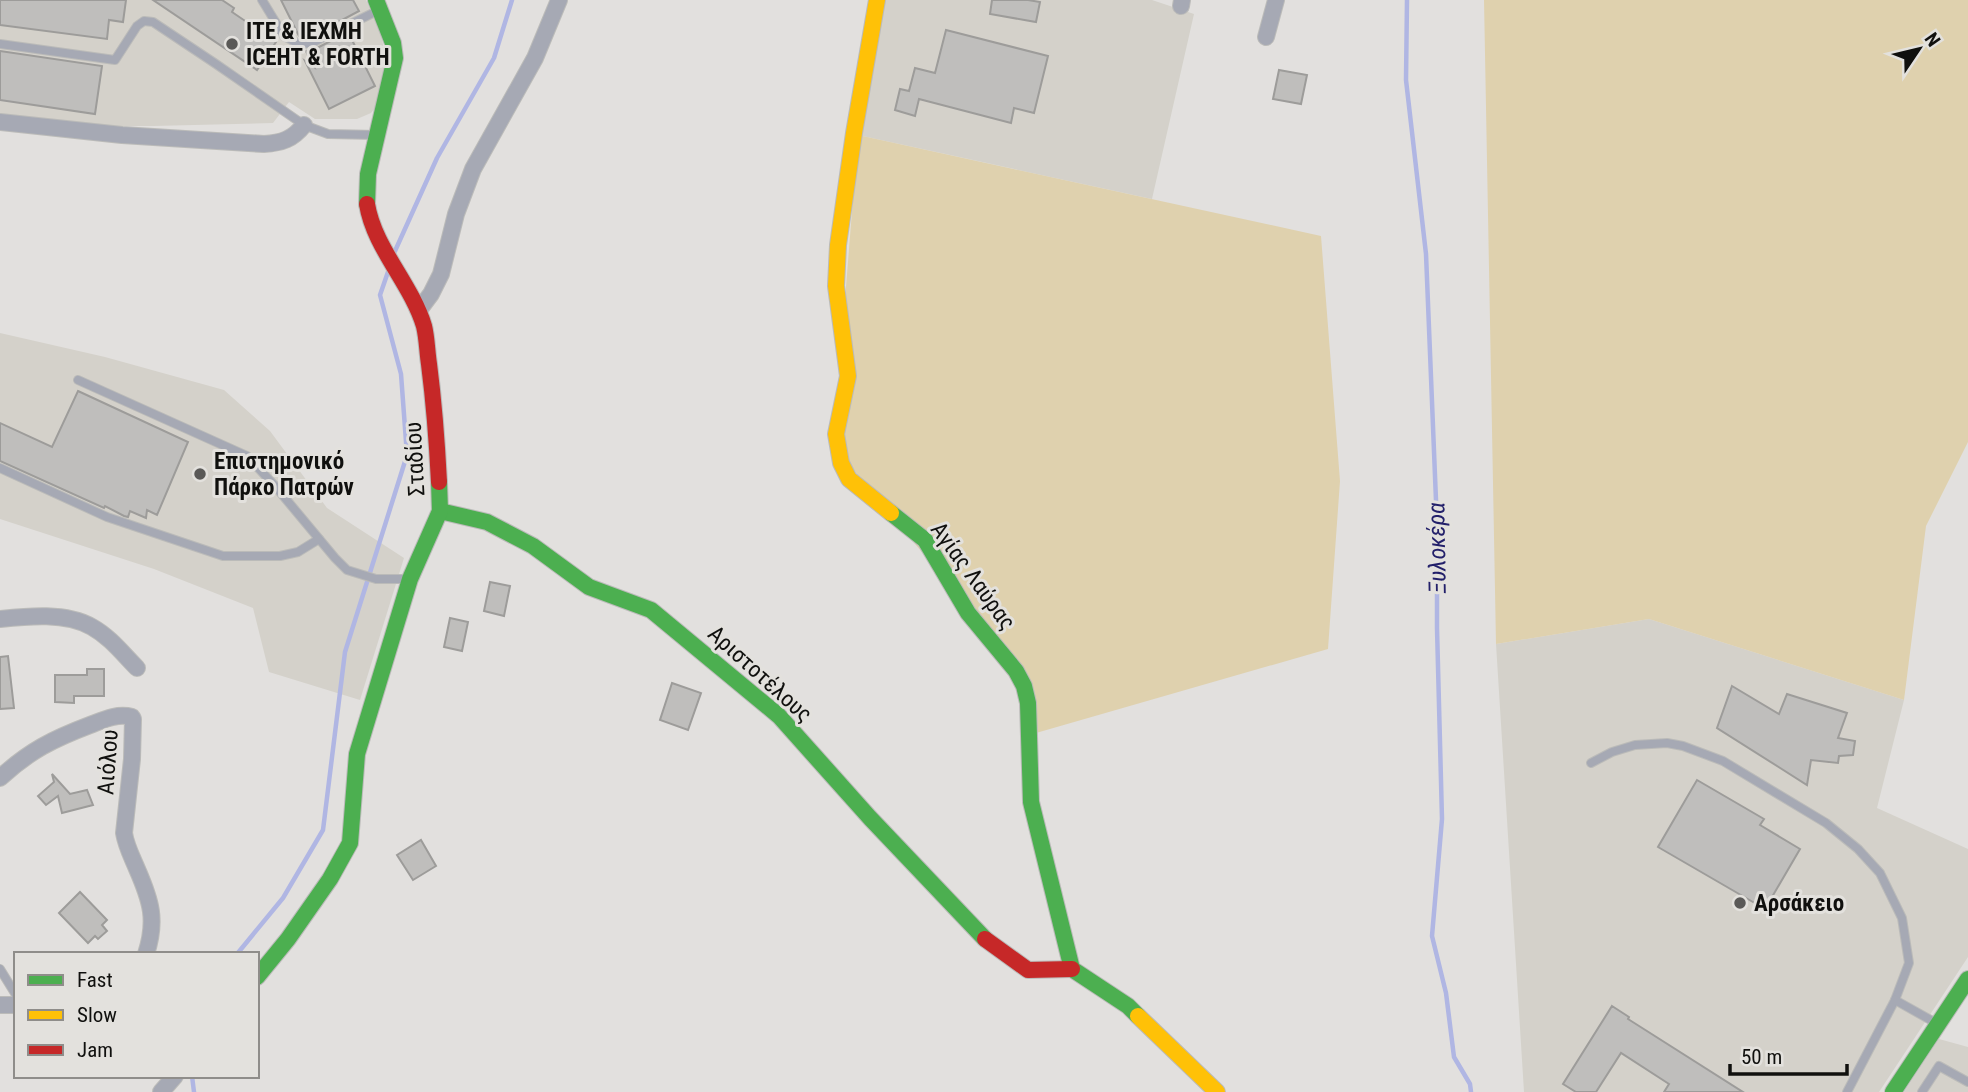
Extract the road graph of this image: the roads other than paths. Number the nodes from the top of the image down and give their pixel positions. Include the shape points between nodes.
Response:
1 (262, 0) edge
2 (559, 0) edge
3 (877, 0) edge
4 (1276, 0) edge
5 (378, 5) edge
6 (1266, 37) dead end
7 (0, 44) edge
8 (0, 122) edge
9 (304, 125) junction
10 (377, 135) junction
11 (419, 310) junction
12 (78, 380) dead end
13 (0, 468) edge
14 (440, 511) junction
15 (319, 539) junction
16 (410, 579) junction
17 (0, 619) edge
18 (137, 668) dead end
19 (1591, 763) dead end
20 (0, 778) edge
21 (146, 952) edge
22 (0, 969) edge
23 (1072, 969) junction
24 (259, 974) edge
25 (1968, 979) edge
26 (14, 992) edge
27 (1895, 1000) junction
28 (1937, 1024) junction
29 (173, 1078) edge
30 (1968, 1082) edge
31 (162, 1092) edge
32 (1217, 1092) edge
33 (1847, 1092) edge
34 (1893, 1092) edge
35 (1922, 1092) edge

1 - 5 lane via 284,36 301,45
2 - 11 street via 535,58 473,169 441,274
3 - 23 street, Αγίας Λαύρας via 838,244 836,286 848,376 836,434 841,463 849,479 925,540 968,613 1024,686 1031,802
4 - 6 street
5 - 10 street, Σταδίου via 395,58
7 - 9 lane via 115,60 136,26 153,22
8 - 9 street via 264,144 289,139
9 - 10 lane via 328,134
10 - 11 street, Σταδίου via 368,174 369,218
11 - 14 street, Σταδίου via 435,407
12 - 15 lane via 247,456
13 - 15 lane via 107,517 223,556 280,556 298,552
14 - 16 street, Σταδίου
14 - 23 street, Αριστοτέλους via 487,522 533,546 589,587 651,610 779,716 981,936 1028,970
15 - 16 lane via 347,570 376,579
16 - 24 street, Σταδίου via 357,754 350,843 330,879
17 - 18 street via 55,617 81,622 102,634
19 - 27 lane via 1634,745 1684,746 1723,761 1826,823 1880,873 1902,918 1909,962
20 - 21 street, Αιόλου via 55,738 120,715 134,719 124,833 152,913
22 - 26 lane
23 - 32 street via 1128,1006
25 - 28 street
27 - 28 lane
27 - 33 lane
28 - 34 street
29 - 31 street
30 - 35 lane via 1939,1066

